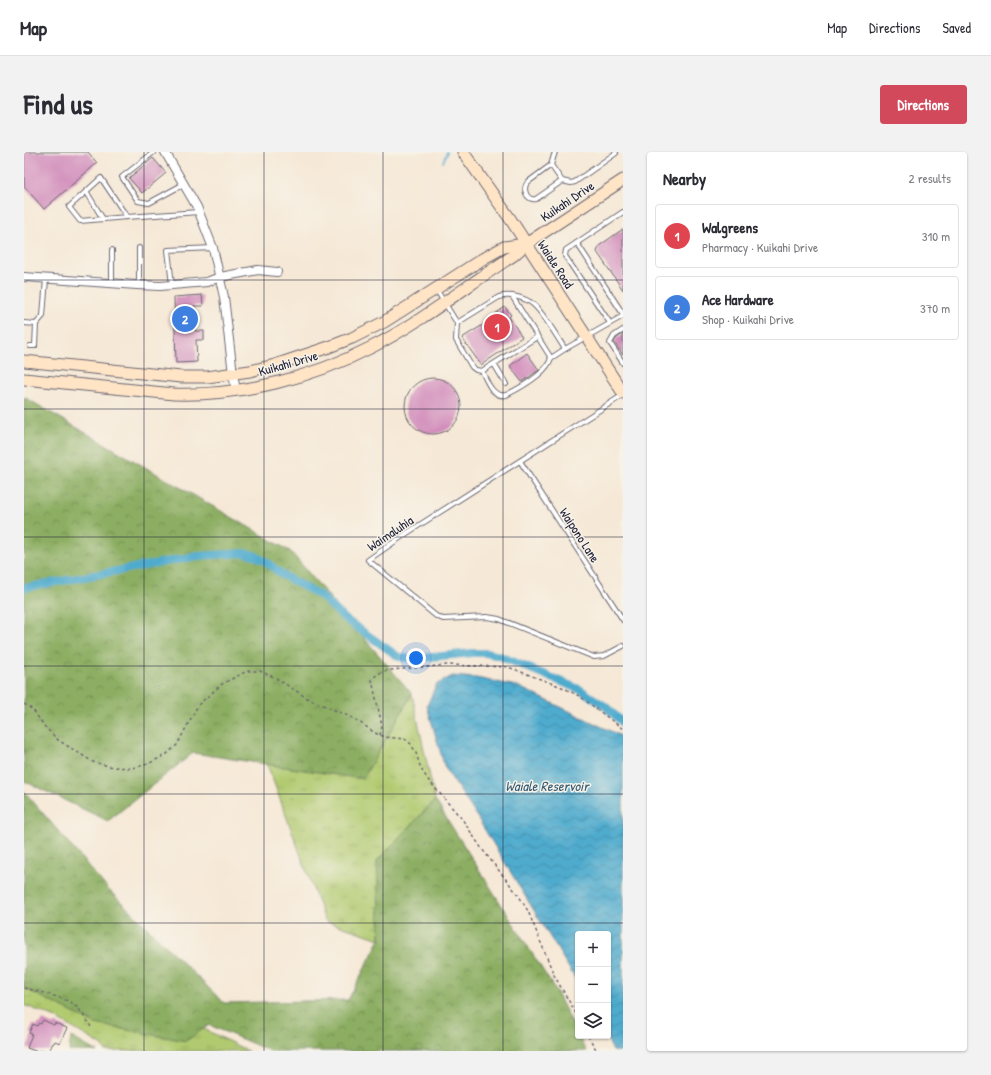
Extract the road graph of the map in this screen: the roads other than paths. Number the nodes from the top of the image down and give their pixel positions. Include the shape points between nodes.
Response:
1 (154, 152) edge
2 (164, 152) edge
3 (463, 152) edge
4 (555, 152) edge
5 (616, 153) dead end
6 (552, 166) junction
7 (623, 180) edge
8 (562, 181) junction
9 (184, 184) junction
10 (86, 191) junction
11 (199, 212) junction
12 (623, 212) edge
13 (126, 217) junction
14 (103, 219) junction
15 (577, 243) junction
16 (526, 244) junction
17 (139, 248) dead end
18 (213, 248) junction
19 (112, 250) dead end
20 (277, 272) dead end
21 (24, 277) edge
22 (220, 277) junction
23 (46, 278) junction
24 (112, 283) junction
25 (139, 285) junction
26 (172, 285) junction
27 (436, 289) junction
28 (512, 296) junction
29 (444, 302) junction
30 (623, 315) edge
31 (24, 323) edge
32 (457, 323) junction
33 (610, 323) junction
34 (36, 324) junction
35 (623, 330) edge
36 (537, 337) junction
37 (587, 337) junction
38 (30, 346) dead end
39 (565, 349) junction
40 (551, 358) junction
41 (24, 361) edge
42 (623, 363) edge
43 (494, 364) junction
44 (482, 371) junction
45 (233, 374) junction
46 (24, 379) edge
47 (506, 384) dead end
48 (236, 391) junction
49 (623, 394) edge
50 (520, 461) junction
51 (623, 620) edge
52 (623, 646) edge

1 - 9 lane via 122,177 138,201 150,203
2 - 9 street
3 - 16 main road, Waiale Road
4 - 6 lane
5 - 8 lane via 575,182
6 - 8 lane
6 - 8 lane via 525,185 524,189 529,199 536,200
7 - 16 main road, Kuikahi Drive
9 - 11 street
10 - 13 lane via 101,178
10 - 14 lane
10 - 14 lane via 69,207 80,221
11 - 13 lane
11 - 18 street
12 - 15 lane
13 - 14 lane
15 - 30 lane
15 - 33 lane via 566,250 565,256
16 - 27 main road, Kuikahi Drive via 504,247
16 - 29 main road, Kuikahi Drive via 514,255
16 - 37 main road, Waiale Road
17 - 25 lane
18 - 22 street
18 - 26 lane via 168,250
19 - 24 lane
20 - 22 street via 258,270
21 - 23 street
22 - 26 street via 207,282
22 - 45 street
23 - 24 street
23 - 34 lane via 43,316
24 - 25 street
25 - 26 street
27 - 29 lane
27 - 45 main road, Kuikahi Drive via 384,322 352,338 275,365
28 - 32 lane via 499,297
28 - 36 lane
28 - 39 lane via 534,306
29 - 32 lane
29 - 48 main road, Kuikahi Drive via 410,325 348,359 283,381
30 - 33 lane
31 - 34 lane
32 - 44 lane via 455,336 458,345 472,367
33 - 37 lane
34 - 38 lane via 33,337 35,346
35 - 42 lane via 614,336 610,344
36 - 40 lane
36 - 43 lane
37 - 39 lane
37 - 49 main road, Waiale Road
39 - 40 lane
40 - 44 lane via 542,372 501,396 496,394
41 - 45 main road, Kuikahi Drive via 181,377
43 - 44 lane
43 - 47 lane
45 - 48 street
46 - 48 main road, Kuikahi Drive via 174,394 198,395
49 - 50 lane, Waimaluhia
50 - 51 lane, Waipono Lane
50 - 52 lane, Waimaluhia via 368,560 443,619 499,619 594,657 604,656

